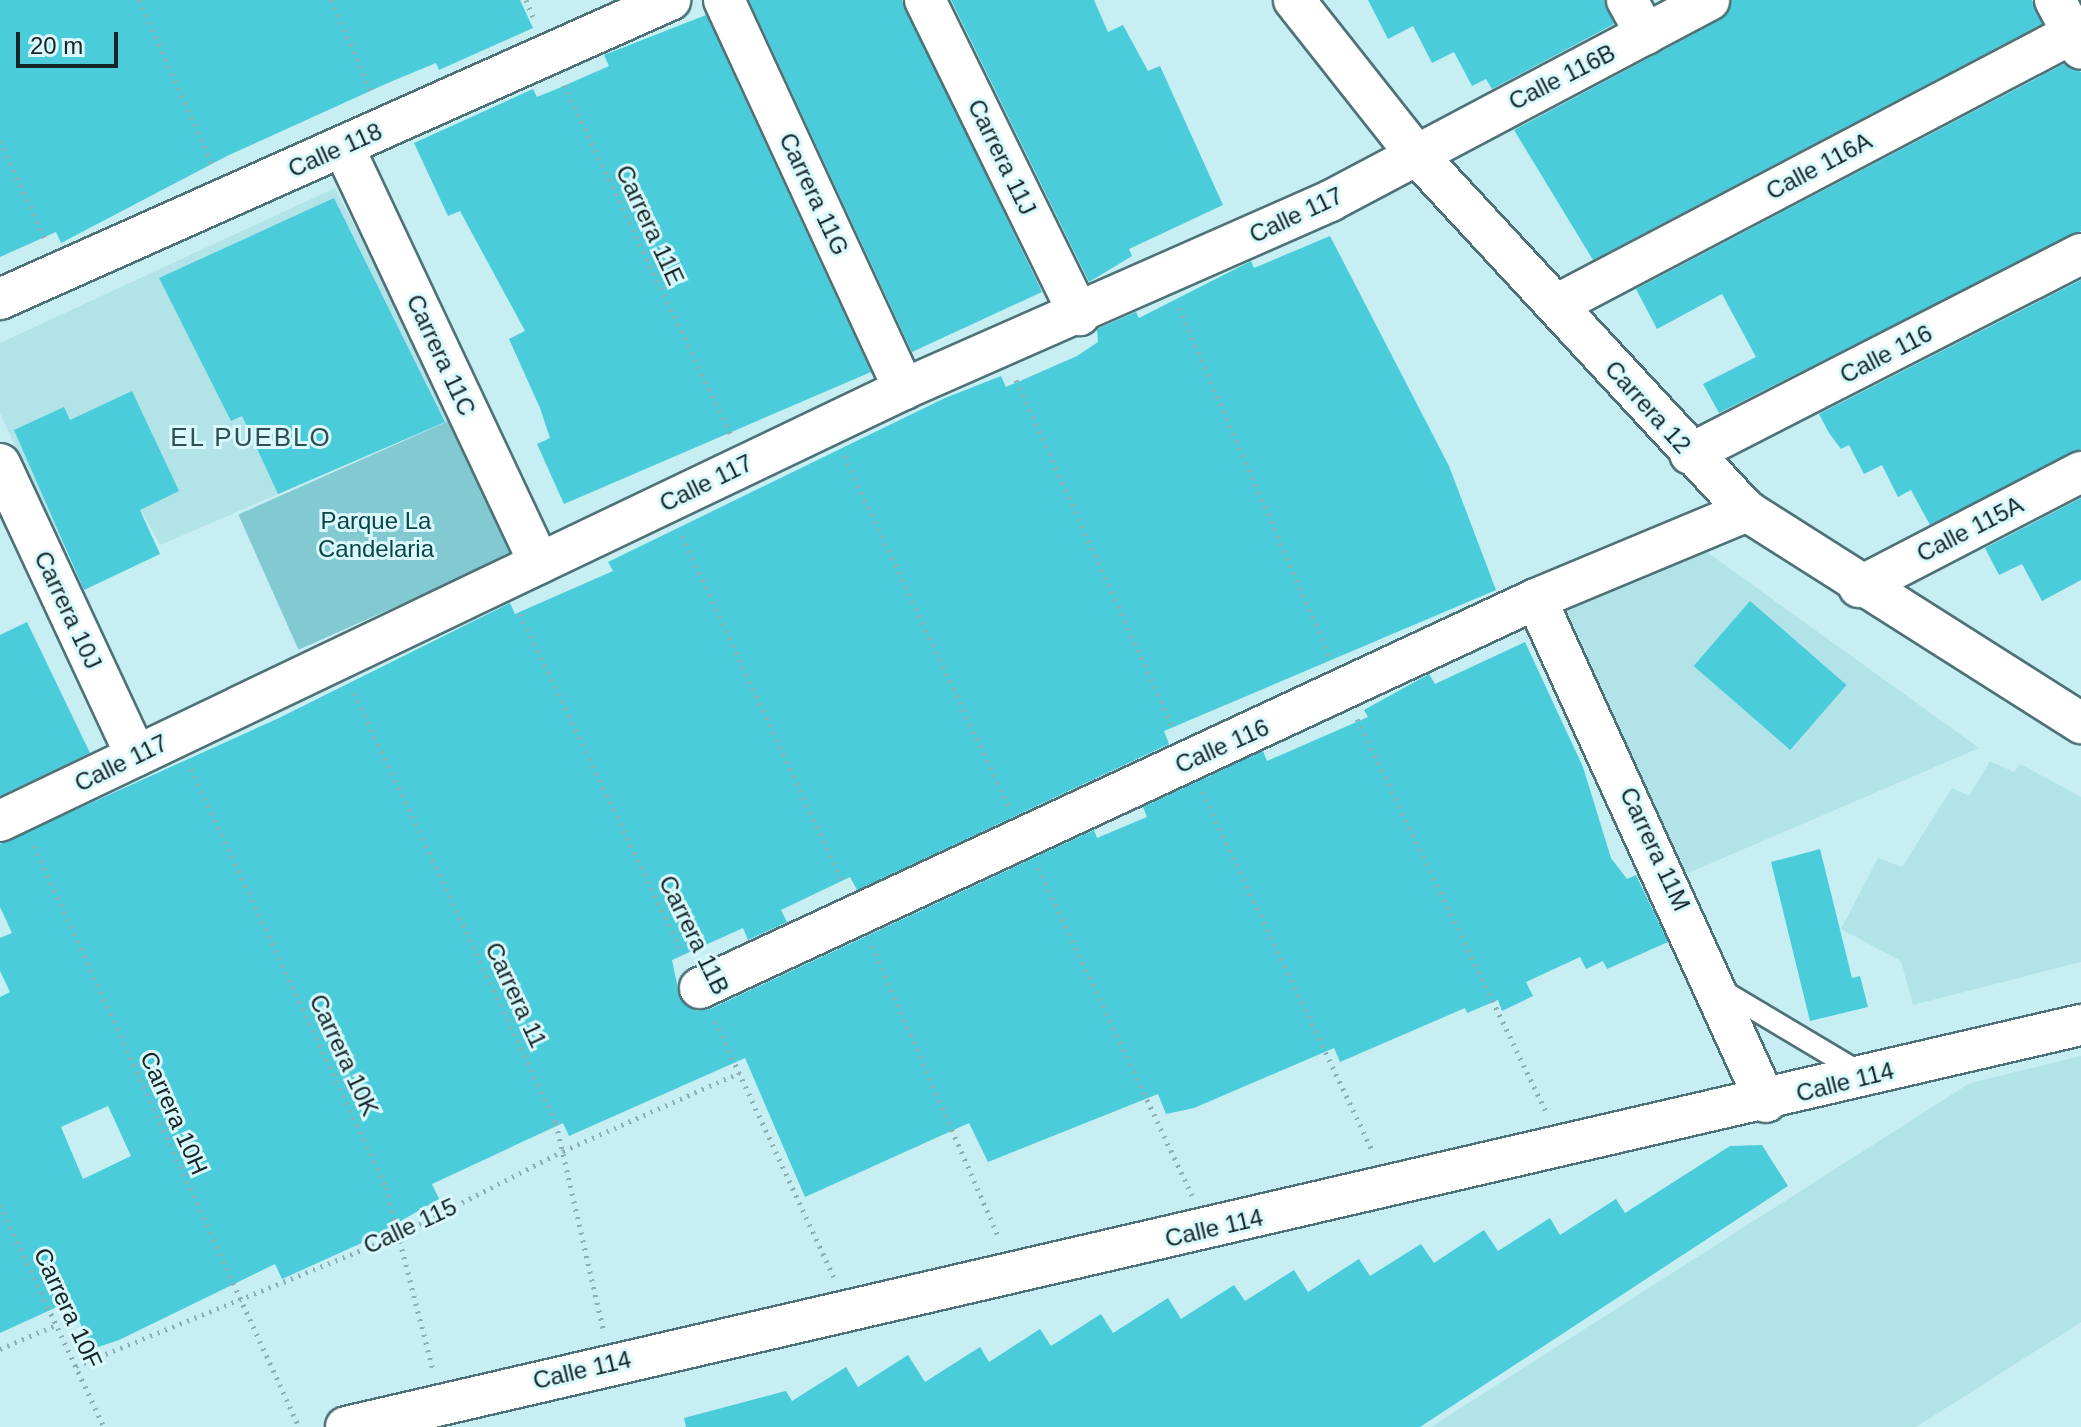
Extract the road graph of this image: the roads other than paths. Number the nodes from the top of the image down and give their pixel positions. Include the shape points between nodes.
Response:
1 (670, 0) edge
2 (724, 0) edge
3 (925, 0) edge
4 (1294, 0) edge
5 (1627, 0) edge
6 (1709, 0) edge
7 (2072, 28) edge
8 (1646, 34) junction
9 (343, 146) junction
10 (1415, 153) junction
11 (2081, 254) edge
12 (0, 299) edge
13 (1558, 304) junction
14 (1079, 315) junction
15 (904, 389) junction
16 (1690, 454) junction
17 (0, 464) edge
18 (2081, 472) edge
19 (1747, 511) junction
20 (521, 572) junction
21 (1859, 587) junction
22 (1536, 599) junction
23 (2072, 709) edge
24 (136, 756) junction
25 (10, 816) edge
26 (700, 988) road end
27 (1718, 988) junction
28 (2081, 1025) edge
29 (1868, 1077) junction
30 (1766, 1102) junction
31 (346, 1427) edge

1 - 9 street, Calle 118
2 - 15 street, Carrera 11G
3 - 14 street, Carrera 11J
4 - 10 street, Carrera 12
5 - 8 street
6 - 8 street, Calle 116B
7 - 13 street, Calle 116A
8 - 10 street, Calle 116B
9 - 12 street, Calle 118
9 - 20 street, Carrera 11C
10 - 13 street, Carrera 12
10 - 14 street, Calle 117 via 1330,201
11 - 16 street, Calle 116
13 - 16 street, Carrera 12
14 - 15 street, Calle 117
15 - 20 street, Calle 117
16 - 19 street, Carrera 12
17 - 24 street, Carrera 10J
18 - 21 street, Calle 115A
19 - 21 street, Carrera 12
19 - 22 street, Calle 116
20 - 24 street, Calle 117
21 - 23 street, Carrera 12
22 - 26 street, Calle 116
22 - 27 street, Carrera 11M
24 - 25 street, Calle 117
27 - 29 lane
27 - 30 street, Carrera 11M
28 - 29 street, Calle 114
29 - 30 street, Calle 114
30 - 31 street, Calle 114 via 848,1308

